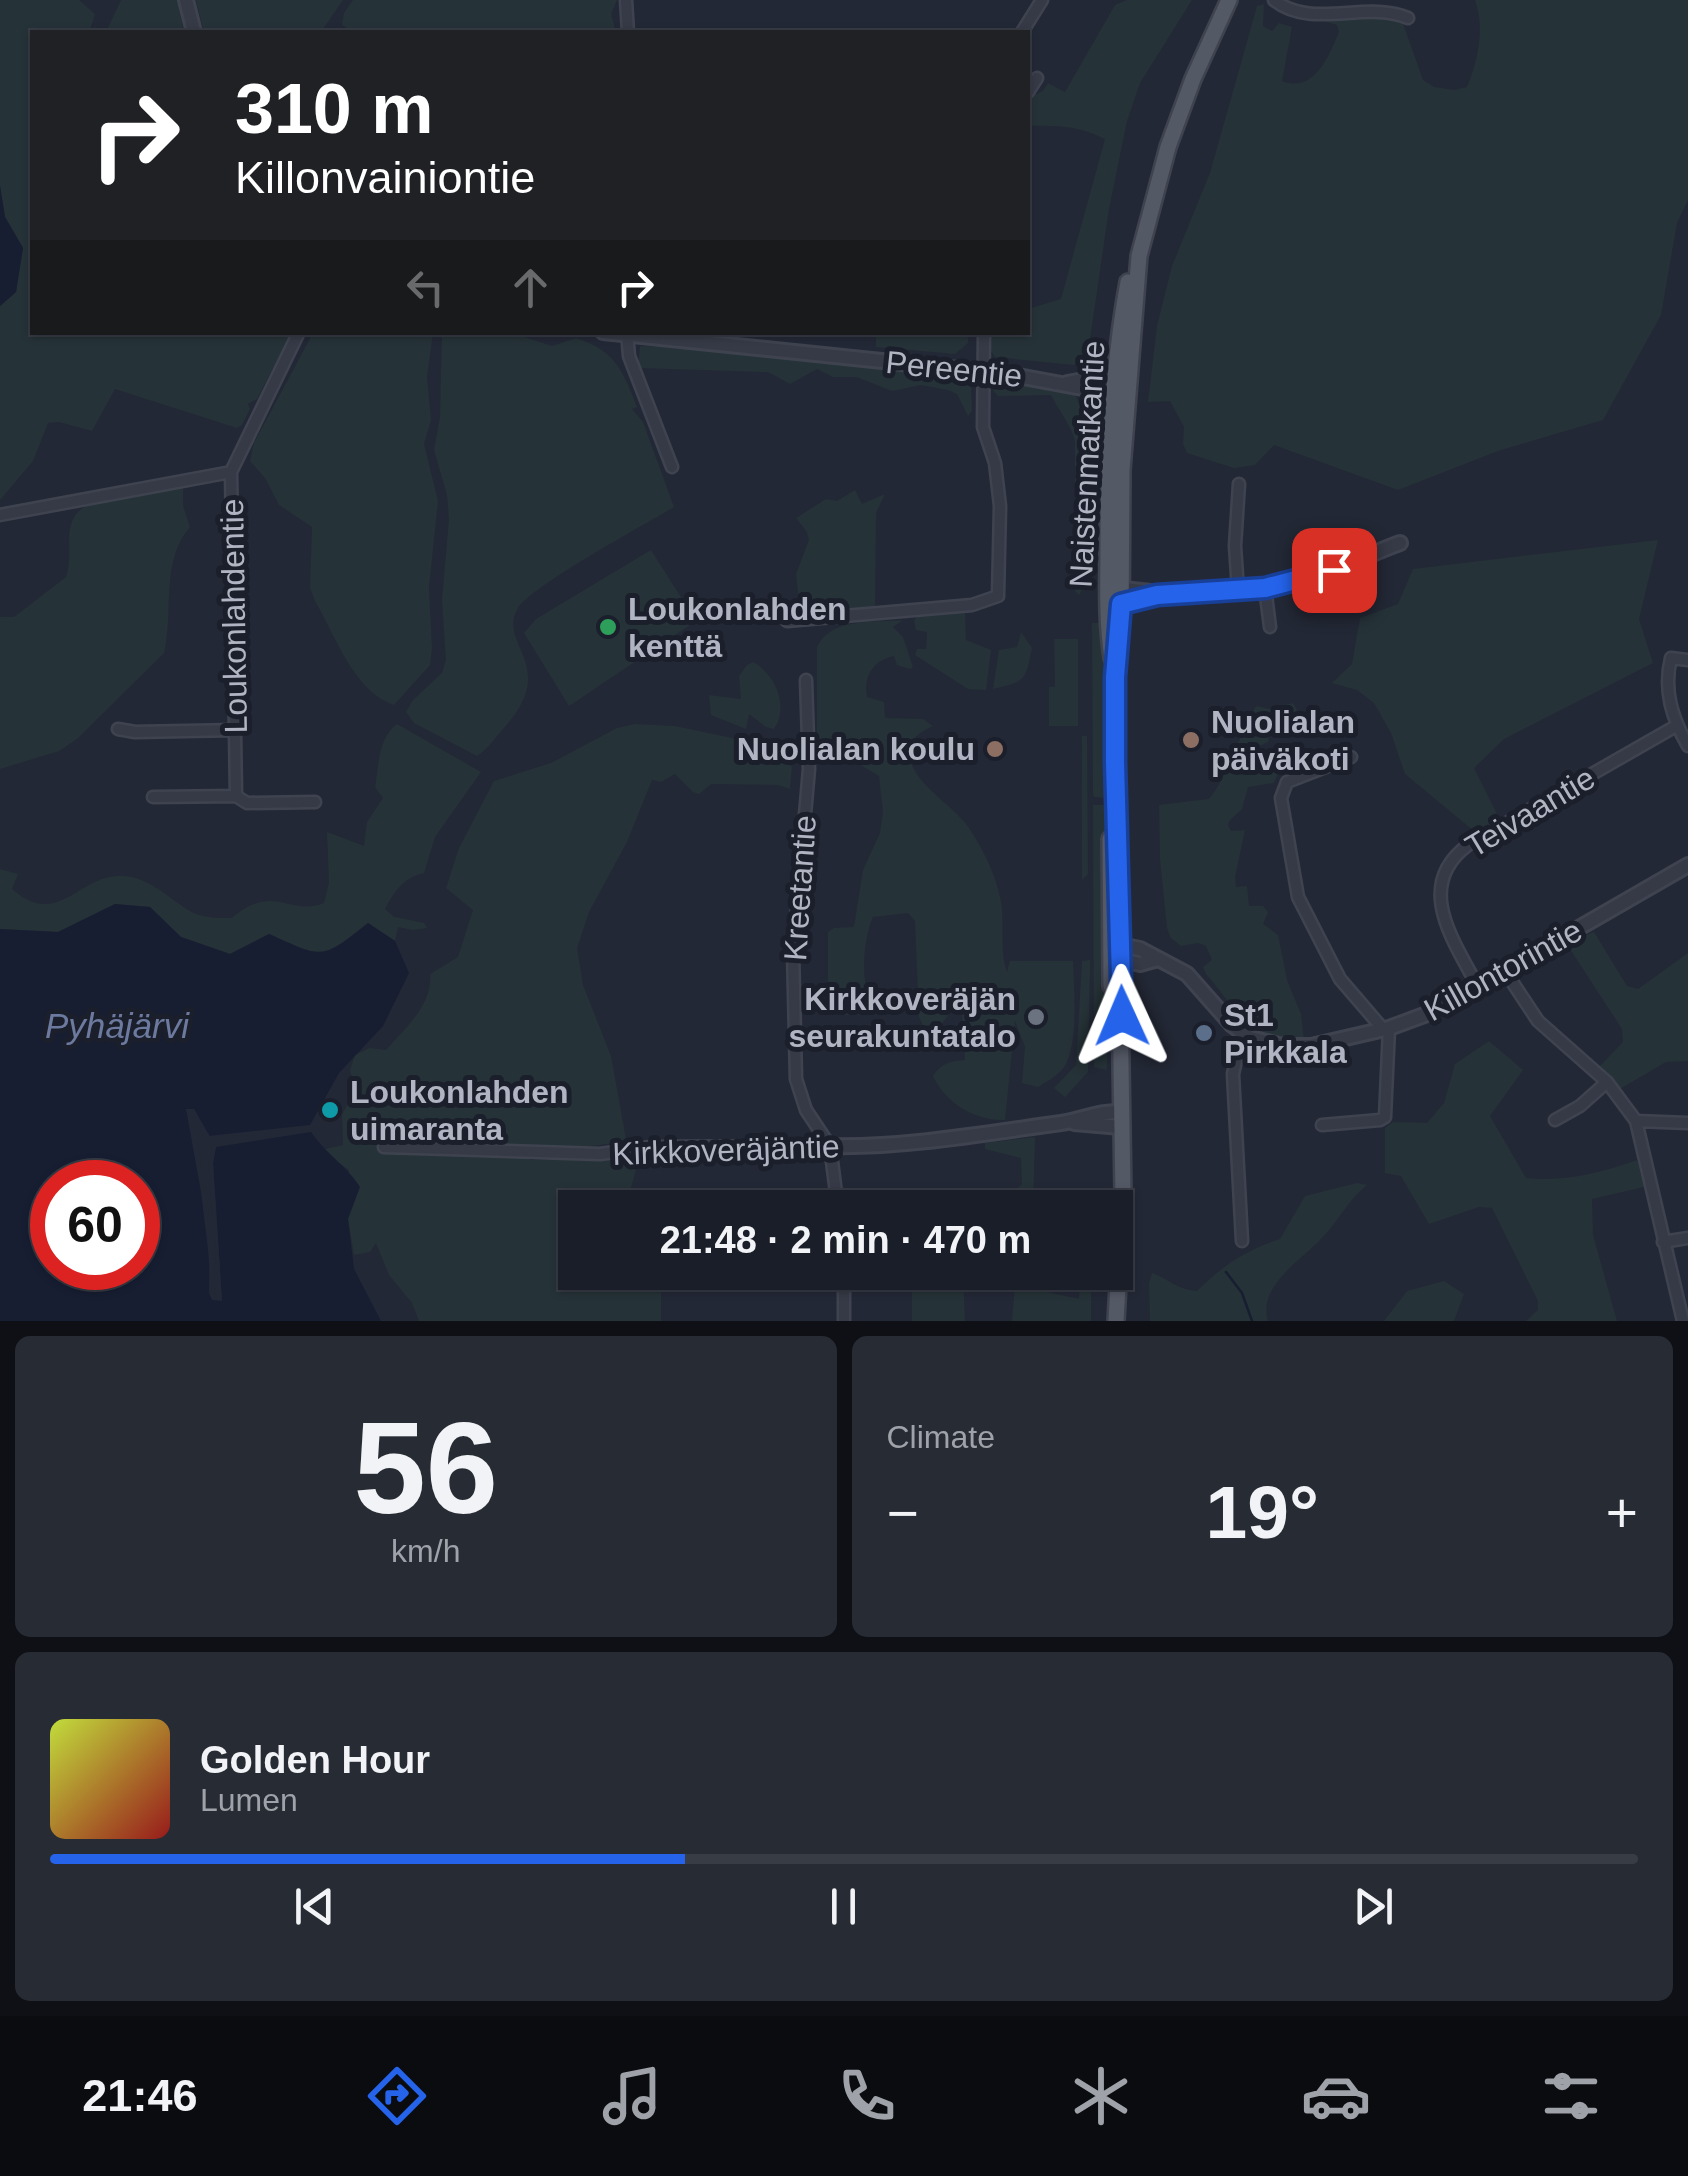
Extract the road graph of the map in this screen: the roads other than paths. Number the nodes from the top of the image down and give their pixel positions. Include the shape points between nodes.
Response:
1 (186, 0) edge
2 (626, 0) edge
3 (1042, 0) edge
4 (1229, 0) edge
5 (1274, 0) edge
6 (1408, 18) dead end
7 (194, 30) edge
8 (628, 30) edge
9 (1023, 30) edge
10 (1037, 78) dead end
11 (1030, 89) edge
12 (299, 335) edge
13 (627, 335) edge
14 (636, 335) edge
15 (984, 335) edge
16 (984, 372) junction
17 (1121, 387) junction
18 (672, 467) dead end
19 (231, 472) junction
20 (1239, 484) dead end
21 (0, 515) edge
22 (1400, 543) dead end
23 (1265, 588) junction
24 (1238, 590) junction
25 (1114, 596) junction
26 (787, 621) dead end
27 (1270, 627) dead end
28 (1688, 660) edge
29 (806, 680) dead end
30 (1676, 726) junction
31 (118, 729) dead end
32 (236, 730) junction
33 (1688, 746) edge
34 (1352, 757) dead end
35 (153, 796) dead end
36 (236, 796) junction
37 (316, 802) dead end
38 (1688, 865) edge
39 (1115, 954) junction
40 (1505, 971) junction
41 (1478, 987) junction
42 (1386, 1028) junction
43 (1242, 1034) junction
44 (1607, 1082) junction
45 (1117, 1119) junction
46 (1555, 1120) dead end
47 (1636, 1121) junction
48 (1688, 1122) edge
49 (1322, 1124) dead end
50 (830, 1146) junction
51 (384, 1148) dead end
52 (836, 1190) edge
53 (1114, 1190) edge
54 (1122, 1190) edge
55 (1688, 1238) edge
56 (1242, 1242) dead end
57 (1663, 1242) junction
58 (844, 1290) edge
59 (1118, 1290) edge
60 (1117, 1317) edge
61 (844, 1321) edge
62 (1682, 1321) edge

1 - 7 street
2 - 8 street
3 - 9 street
4 - 17 main road, Naistenmatkantie via 1168,146 1130,277
5 - 6 street via 1296,10 1382,6
10 - 11 street
12 - 19 street, Loukonlahdentie
13 - 18 street
14 - 16 street, Pereentie
15 - 16 street
16 - 17 street, Pereentie via 1066,383 1101,377
16 - 26 street via 983,427 1000,506 996,600
17 - 25 main road, Naistenmatkantie
19 - 21 street
19 - 32 street, Loukonlahdentie
20 - 24 street
22 - 23 street
23 - 24 street
23 - 27 street
24 - 25 street
25 - 39 main road, Naistenmatkantie
28 - 30 street via 1670,658 1665,680
29 - 50 street, Kreetantie via 809,769 794,938 796,1080
30 - 33 street
30 - 41 street, Teivaantie via 1468,845 1451,862 1440,884 1441,908
31 - 32 street
32 - 36 street, Loukonlahdentie
34 - 42 street via 1287,782 1281,798 1298,897 1340,978
35 - 36 street
36 - 37 street via 247,803
38 - 40 street, Killontorintie
39 - 43 street via 1140,964 1158,959 1193,980
39 - 45 main road, Naistenmatkantie
40 - 41 street, Killontorintie
40 - 44 street via 1544,1027
41 - 42 street, Killontorintie
42 - 43 street, Killontorintie via 1299,1048
42 - 49 street via 1385,1117
43 - 56 street via 1233,1074
44 - 46 street
44 - 47 street
45 - 50 street, Kirkkoveräjäntie
45 - 53 main road, Naistenmatkantie
45 - 54 main road, Naistenmatkantie
47 - 48 street
47 - 57 street
50 - 51 street, Kirkkoveräjäntie via 651,1147 600,1154
50 - 52 street
55 - 57 street
57 - 62 street
58 - 61 street
59 - 60 main road, Naistenmatkantie

